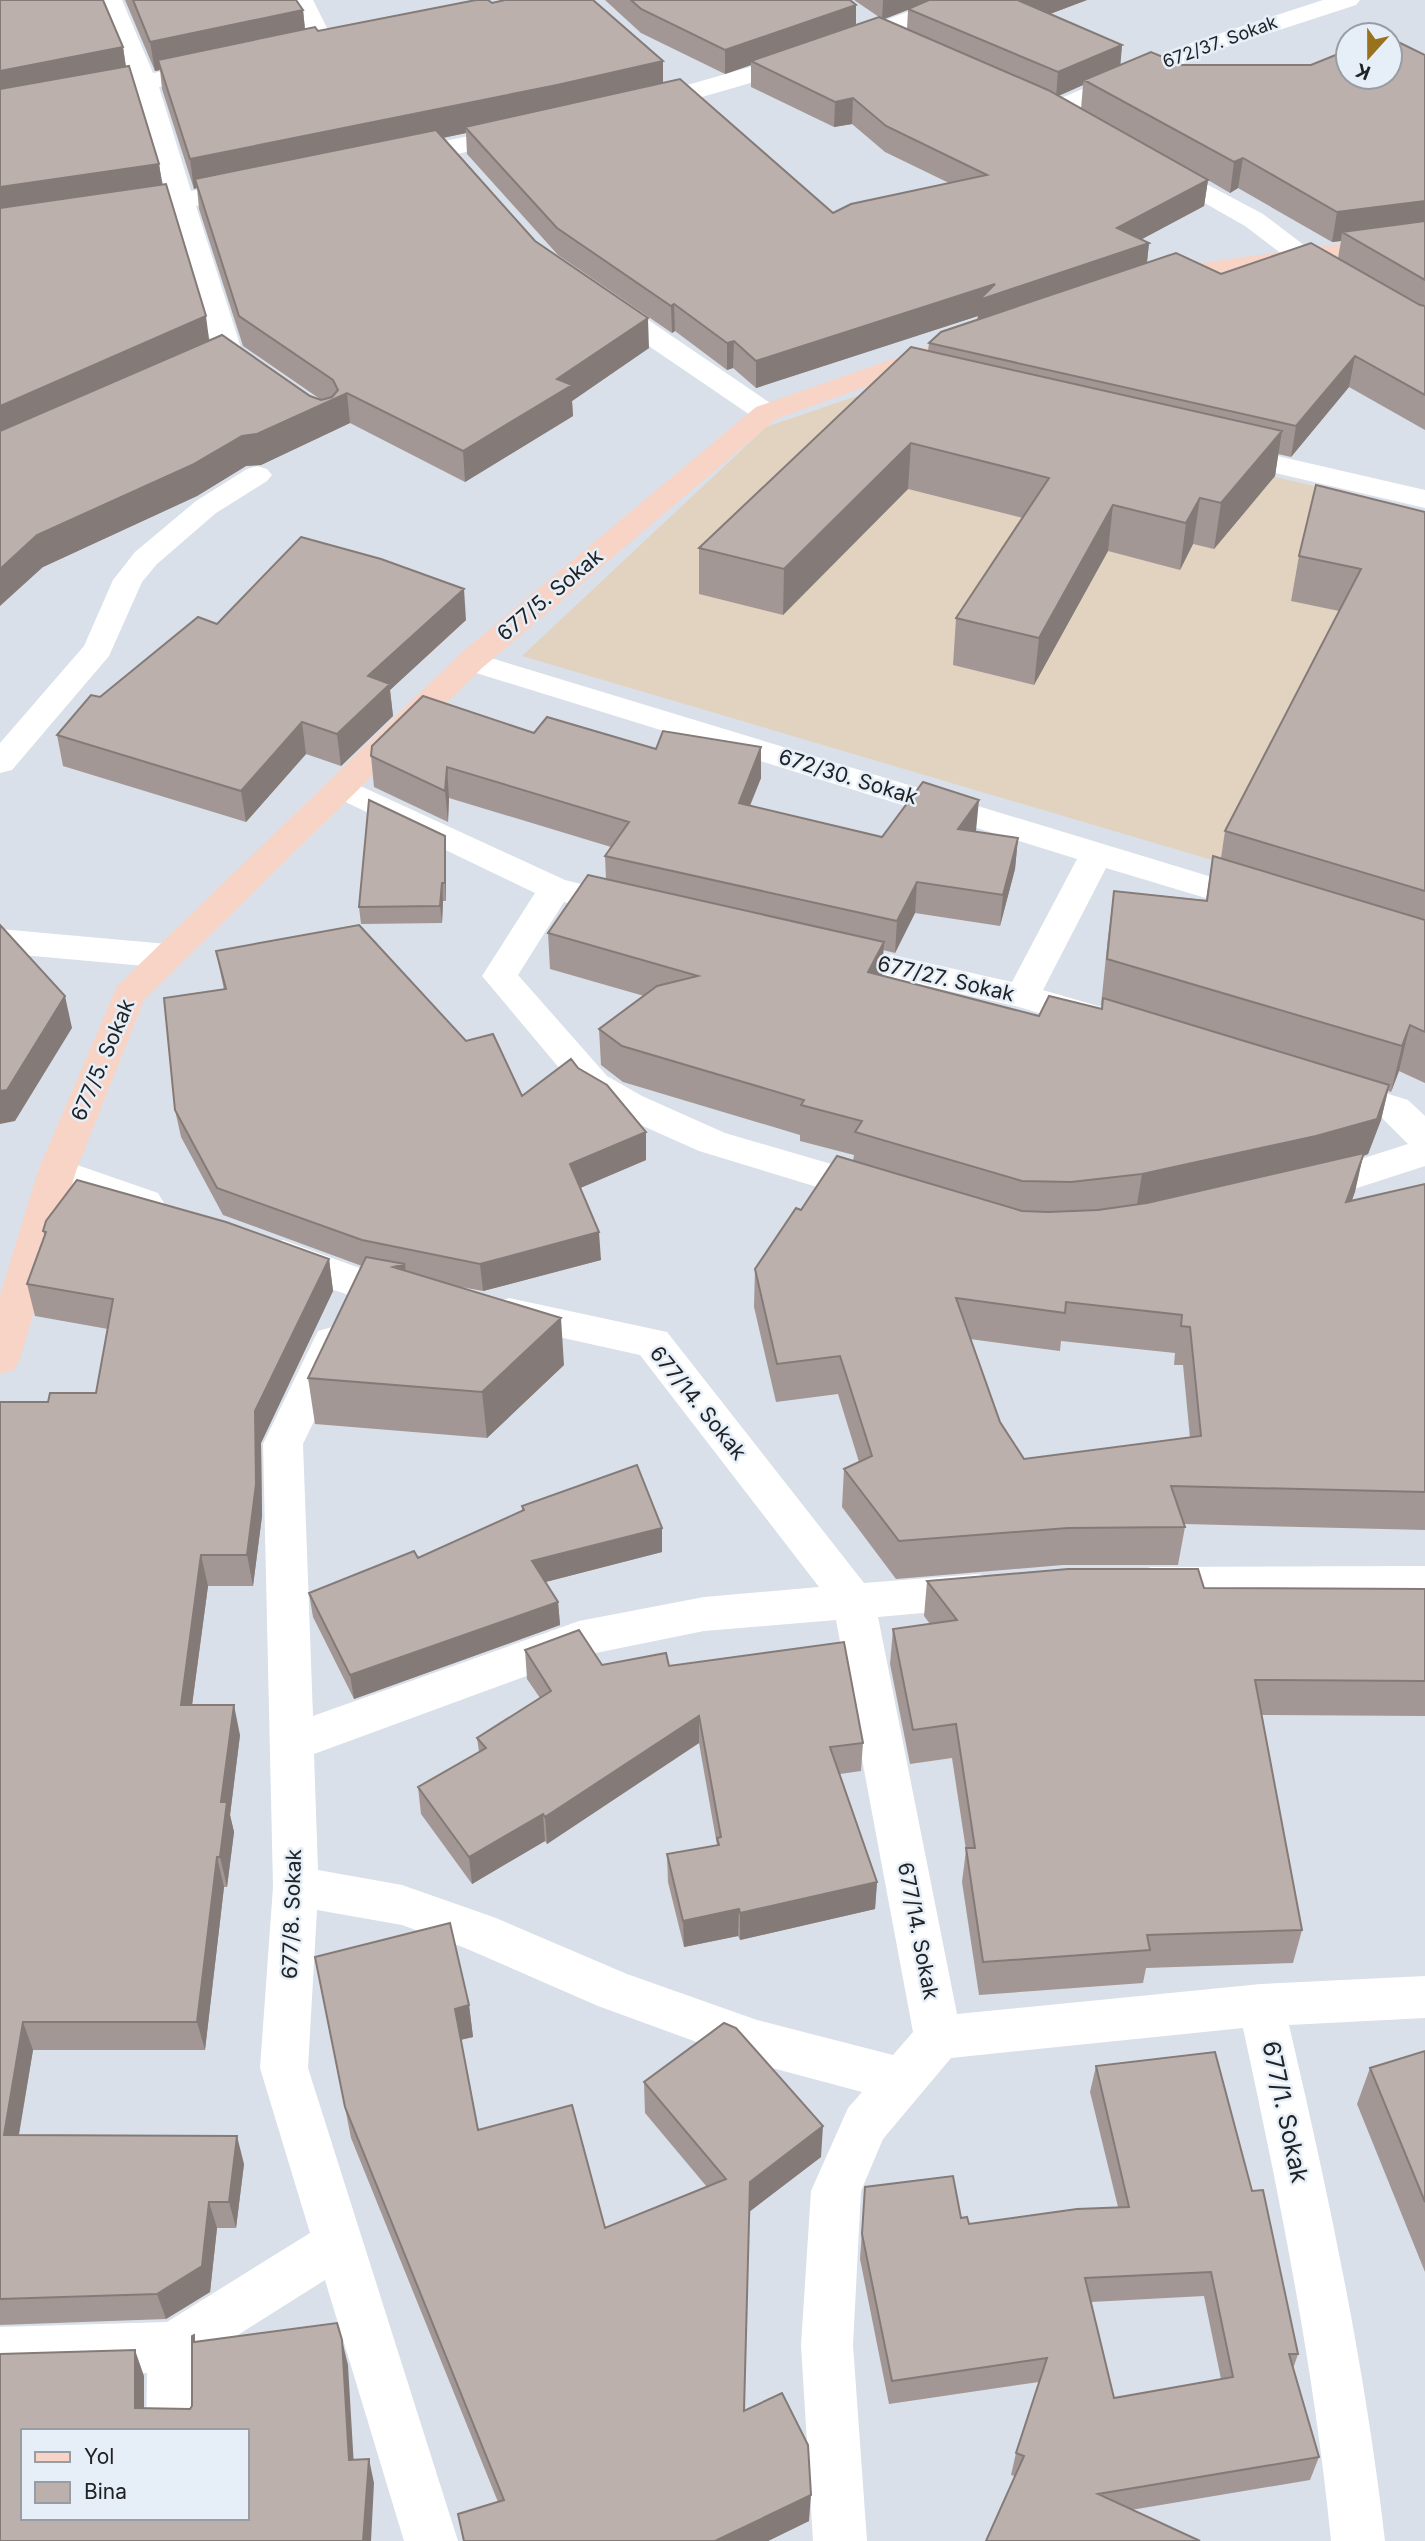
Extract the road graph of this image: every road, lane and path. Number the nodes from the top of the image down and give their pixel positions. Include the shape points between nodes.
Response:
1 (110, 0) edge
2 (301, 0) edge
3 (960, 0) edge
4 (1348, 0) edge
5 (856, 17) edge
6 (879, 32) junction
7 (350, 40) edge
8 (324, 46) junction
9 (917, 49) edge
10 (298, 51) edge
11 (234, 64) edge
12 (145, 83) junction
13 (1030, 98) edge
14 (1056, 109) junction
15 (0, 110) edge
16 (624, 110) edge
17 (1079, 122) edge
18 (546, 128) edge
19 (445, 149) junction
20 (1137, 154) edge
21 (379, 162) edge
22 (463, 169) edge
23 (274, 184) edge
24 (182, 202) junction
25 (91, 215) edge
26 (1425, 240) edge
27 (1304, 258) junction
28 (582, 287) edge
29 (1129, 287) edge
30 (1425, 328) edge
31 (964, 343) edge
32 (874, 373) junction
33 (928, 385) edge
34 (282, 389) edge
35 (766, 413) junction
36 (1197, 446) edge
37 (257, 475) dead end
38 (1425, 499) edge
39 (471, 661) junction
40 (0, 763) edge
41 (343, 788) junction
42 (1097, 853) junction
43 (555, 889) junction
44 (661, 914) edge
45 (1294, 914) edge
46 (0, 941) edge
47 (795, 944) edge
48 (167, 956) junction
49 (1022, 996) junction
50 (1129, 1028) edge
51 (1302, 1081) edge
52 (1425, 1138) edge
53 (1425, 1152) edge
54 (57, 1171) junction
55 (1272, 1198) edge
56 (911, 1202) edge
57 (184, 1217) edge
58 (247, 1241) edge
59 (360, 1283) junction
60 (0, 1359) edge
61 (1425, 1583) edge
62 (1118, 1585) edge
63 (1021, 1588) edge
64 (853, 1600) junction
65 (294, 1742) junction
66 (296, 1887) junction
67 (1425, 1997) edge
68 (1261, 2005) junction
69 (938, 2038) junction
70 (902, 2080) junction
71 (338, 2244) junction
72 (173, 2347) junction
73 (0, 2351) edge
74 (172, 2429) edge
75 (431, 2541) edge
76 (840, 2541) edge
77 (1358, 2541) edge

1 - 12 street
2 - 8 street
3 - 6 street
4 - 14 street, 672/37. Sokak via 1235,33
5 - 6 street
6 - 9 street
6 - 16 street via 728,85
7 - 8 street
8 - 10 street
11 - 12 street
12 - 15 street
12 - 24 street
13 - 14 street
14 - 17 street
18 - 19 street
19 - 21 street
19 - 22 street
20 - 27 street via 1254,220
23 - 24 street
24 - 25 street
24 - 34 street via 216,357
26 - 27 street
27 - 29 street via 1168,274
27 - 30 street
28 - 35 street
31 - 32 street, 677/5. Sokak
32 - 33 street
32 - 35 street, 677/5. Sokak
35 - 39 street, 677/5. Sokak
36 - 38 street
37 - 40 street via 206,507 146,558 128,580 98,649
39 - 41 street, 677/5. Sokak
39 - 42 street, 672/30. Sokak
41 - 43 street
41 - 48 street, 677/5. Sokak
42 - 45 street, 672/30. Sokak
42 - 49 street
43 - 44 street
43 - 56 street via 500,976 594,1085 712,1142
46 - 48 street
47 - 49 street, 677/27. Sokak
48 - 54 street, 677/5. Sokak via 129,994
49 - 50 street, 677/27. Sokak
51 - 52 street via 1395,1109
53 - 55 street
54 - 57 street
54 - 60 street, 677/5. Sokak
58 - 59 street, 677/14. Sokak
59 - 64 street, 677/14. Sokak via 653,1343
59 - 65 street, 677/8. Sokak via 283,1444
61 - 62 street
63 - 64 street
64 - 65 street via 704,1614 579,1639
64 - 69 street, 677/14. Sokak
65 - 66 street, 677/8. Sokak
66 - 70 street via 402,1905 615,1991 757,2042
66 - 71 street, 677/8. Sokak via 284,2068
67 - 68 street
68 - 69 street
68 - 77 street, 677/1. Sokak via 1298,2167 1345,2420
69 - 70 street
70 - 76 street via 865,2124 836,2192 827,2345
71 - 72 street
71 - 75 street, 677/8. Sokak
72 - 73 street
72 - 74 street

